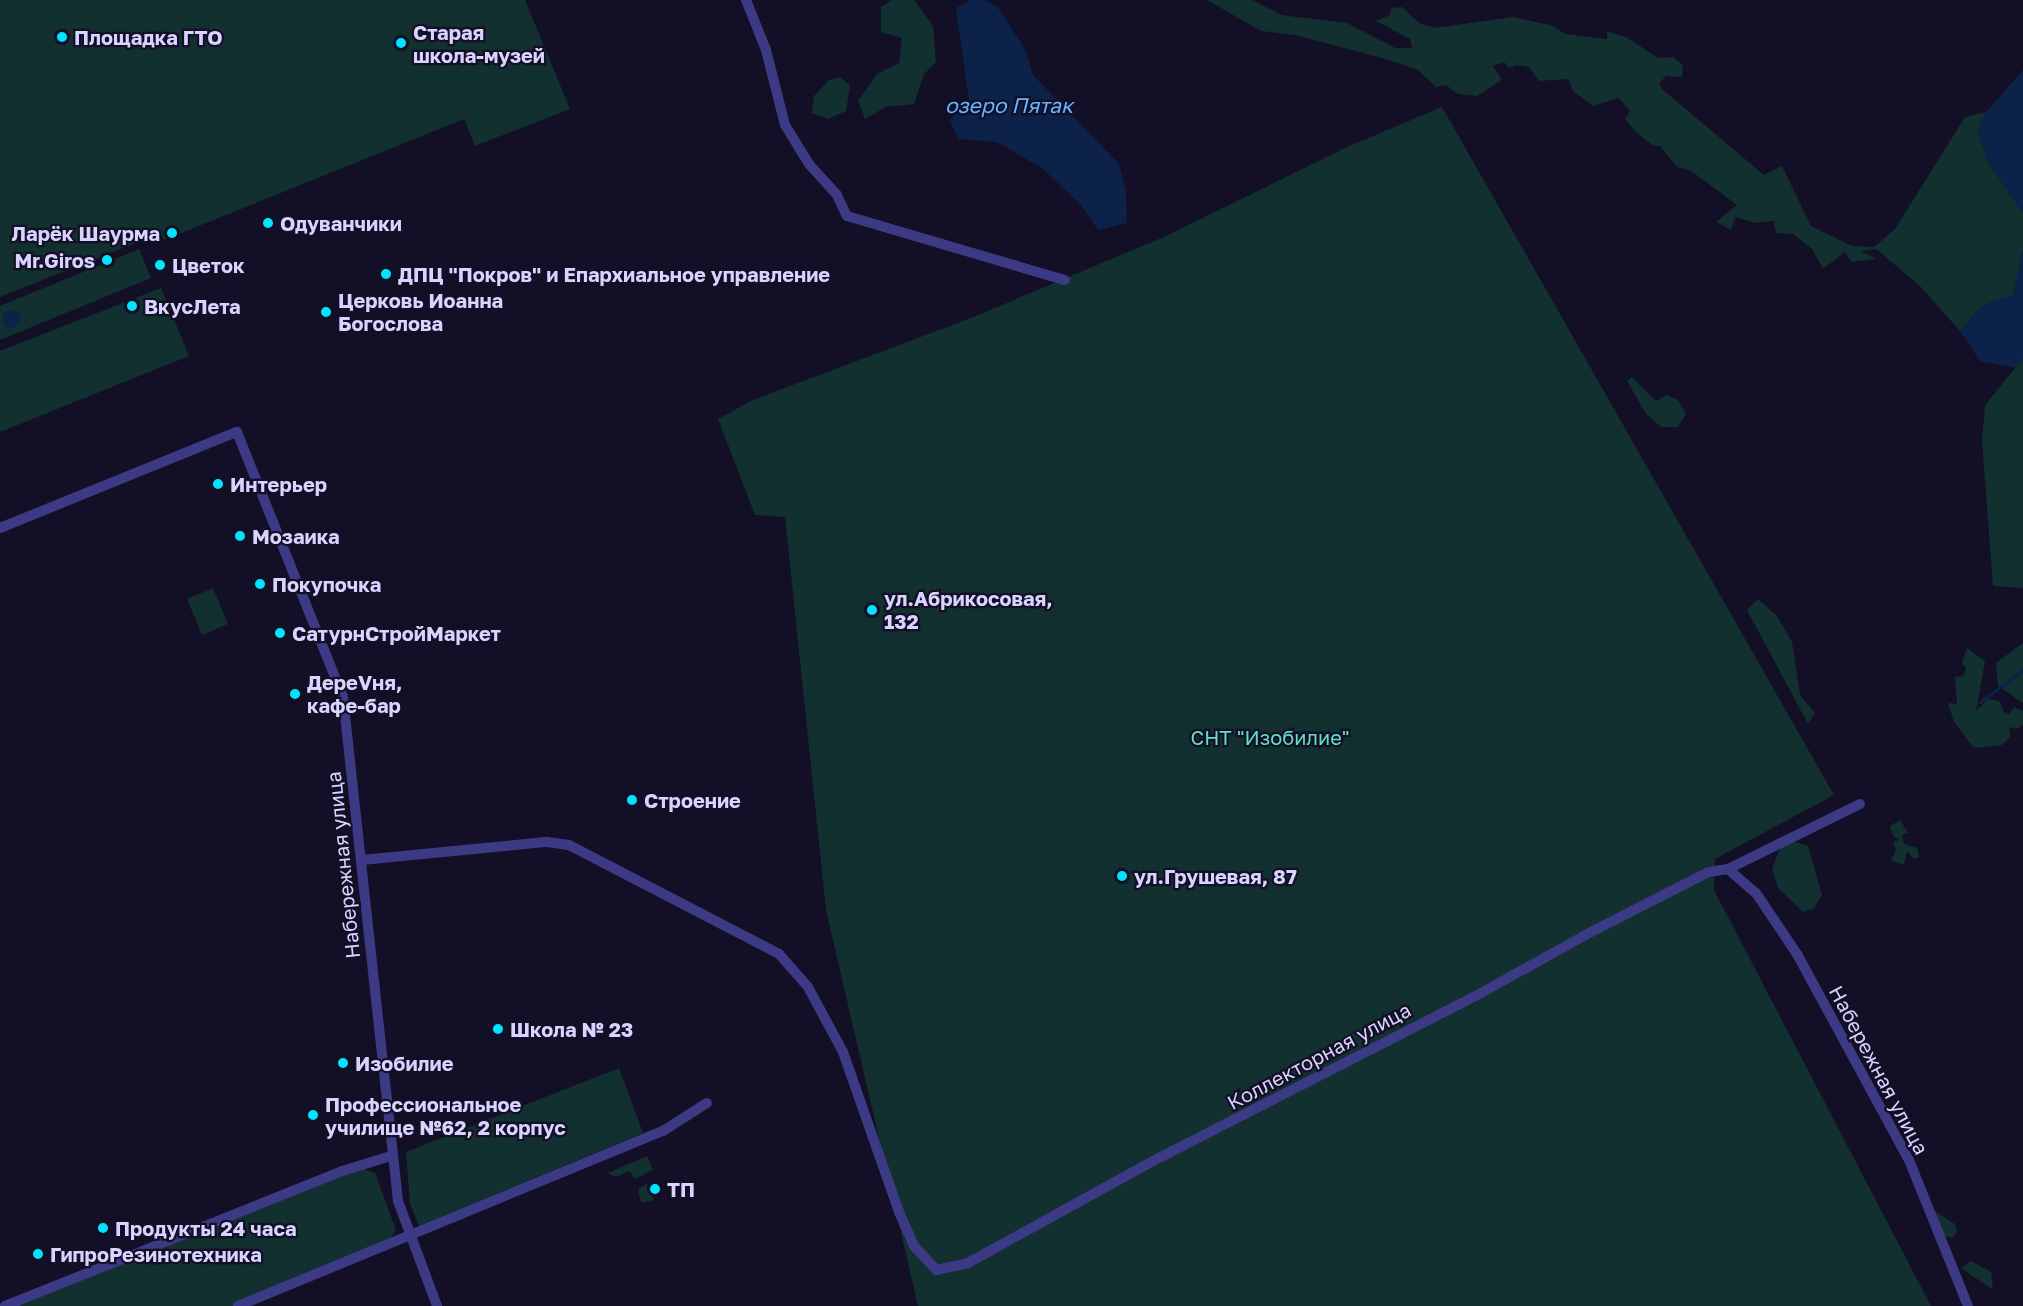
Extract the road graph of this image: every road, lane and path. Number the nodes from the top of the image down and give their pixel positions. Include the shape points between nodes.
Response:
1 (746, 0) edge
2 (1065, 280) dead end
3 (0, 528) edge
4 (1860, 804) dead end
5 (362, 860) junction
6 (1728, 869) junction
7 (707, 1103) dead end
8 (391, 1156) junction
9 (409, 1236) junction
10 (5, 1306) edge
11 (238, 1306) edge
12 (437, 1306) edge
13 (1968, 1306) edge

1 - 2 street via 766,50 785,124 809,164 837,195 847,216
3 - 5 street, Набережная улица via 237,432 343,698
4 - 6 street, Коллекторная улица
5 - 6 street, Коллекторная улица via 547,842 569,845 779,954 808,987 843,1052 899,1212 914,1246 936,1270 969,1263 1153,1161 1591,932 1709,872
5 - 8 street, Набережная улица
6 - 13 street, Набережная улица via 1756,893 1797,954 1909,1160
7 - 9 street via 663,1131
8 - 9 street, Набережная улица via 398,1202
8 - 10 street via 333,1175
9 - 11 street
9 - 12 street, Набережная улица

